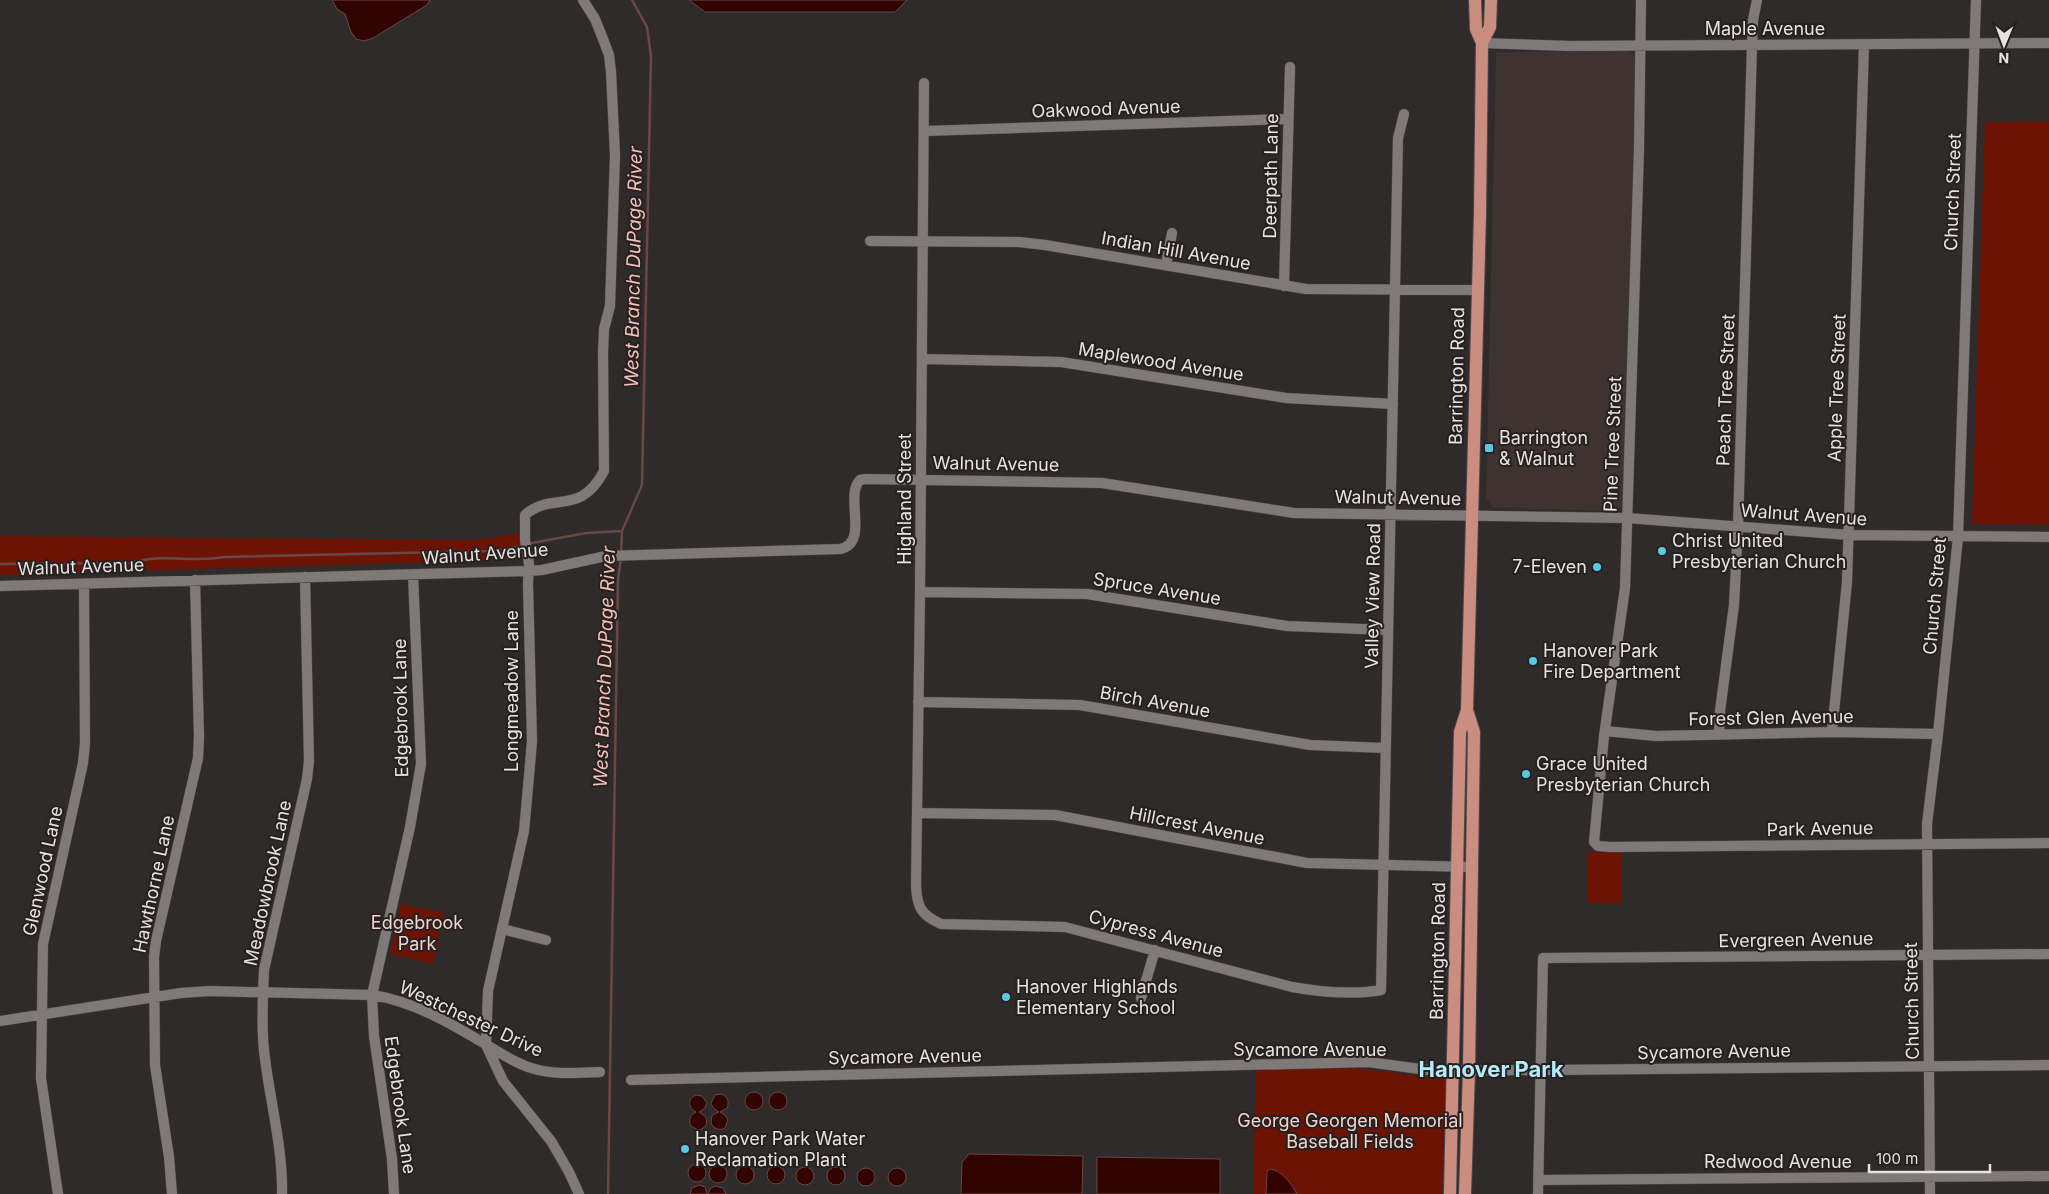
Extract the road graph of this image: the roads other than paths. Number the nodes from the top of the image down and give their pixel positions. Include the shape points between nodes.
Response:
1 (583, 0) edge
2 (1475, 0) edge
3 (1491, 0) edge
4 (1641, 0) edge
5 (1757, 0) edge
6 (1976, 0) edge
7 (1482, 43) junction
8 (1974, 43) junction
9 (2049, 43) edge
10 (1752, 45) junction
11 (1864, 45) junction
12 (1642, 46) junction
13 (1290, 68) dead end
14 (924, 83) dead end
15 (1404, 114) dead end
16 (1288, 119) junction
17 (924, 131) junction
18 (1172, 233) dead end
19 (870, 241) dead end
20 (923, 242) junction
21 (1166, 264) junction
22 (1284, 286) junction
23 (1396, 290) junction
24 (1476, 290) junction
25 (923, 359) junction
26 (1393, 404) junction
27 (920, 479) junction
28 (1391, 515) junction
29 (1472, 515) junction
30 (1627, 518) junction
31 (1738, 527) junction
32 (1849, 535) junction
33 (1958, 536) junction
34 (2049, 537) edge
35 (528, 571) junction
36 (414, 575) junction
37 (306, 577) junction
38 (195, 580) junction
39 (84, 584) junction
40 (0, 586) edge
41 (920, 592) junction
42 (1388, 630) junction
43 (918, 702) junction
44 (1468, 710) junction
45 (1605, 731) junction
46 (1832, 732) junction
47 (1938, 734) junction
48 (1719, 735) junction
49 (1385, 748) junction
50 (917, 813) junction
51 (1594, 842) joint
52 (2049, 843) edge
53 (1927, 844) junction
54 (1383, 866) junction
55 (1472, 867) junction
56 (1457, 868) junction
57 (923, 912) joint
58 (502, 929) junction
59 (546, 940) dead end
60 (1155, 950) junction
61 (2049, 954) edge
62 (1928, 955) junction
63 (1381, 990) joint
64 (263, 992) junction
65 (372, 995) junction
66 (153, 996) junction
67 (1141, 998) dead end
68 (42, 1015) junction
69 (0, 1021) edge
70 (486, 1044) junction
71 (2049, 1065) edge
72 (1929, 1066) junction
73 (1452, 1070) junction
74 (1469, 1070) junction
75 (1539, 1070) junction
76 (600, 1072) dead end
77 (631, 1080) dead end
78 (2049, 1176) edge
79 (1930, 1177) junction
80 (1538, 1180) junction
81 (58, 1194) edge
82 (172, 1194) edge
83 (282, 1194) edge
84 (394, 1194) edge
85 (579, 1194) edge
86 (1450, 1194) edge
87 (1465, 1194) edge
88 (1538, 1194) edge
89 (1930, 1194) edge

1 - 35 street, Longmeadow Lane via 609,55 615,155 610,306 604,329 603,353 604,472 595,487 586,494 532,509 525,515
2 - 7 main road, Barrington Road via 1476,29
3 - 7 main road, Barrington Road via 1490,27
4 - 12 street, Pine Tree Street
5 - 10 street, Peach Tree Street
6 - 8 street, Church Street
7 - 12 street, Maple Avenue
7 - 24 main road, Barrington Road
8 - 9 street, Maple Avenue
8 - 11 street, Maple Avenue
8 - 33 street, Church Street
10 - 11 street, Maple Avenue
10 - 12 street, Maple Avenue
10 - 31 street, Peach Tree Street
11 - 32 street, Apple Tree Street
12 - 30 street, Pine Tree Street
13 - 16 street, Deerpath Lane
14 - 17 street, Highland Street
15 - 23 street, Valley View Road via 1398,138
16 - 17 street, Oakwood Avenue
16 - 22 street, Deerpath Lane
17 - 20 street, Highland Street
18 - 21 street
19 - 20 street, Indian Hill Avenue
20 - 21 street, Indian Hill Avenue via 1019,242
20 - 25 street, Highland Street
21 - 22 street, Indian Hill Avenue
22 - 23 street, Indian Hill Avenue
23 - 24 street, Indian Hill Avenue
23 - 26 street, Valley View Road
24 - 29 main road, Barrington Road
25 - 26 street, Maplewood Avenue via 1061,362 1297,400
25 - 27 street, Highland Street
26 - 28 street, Valley View Road
27 - 28 street, Walnut Avenue via 1102,483 1294,512
27 - 35 street, Walnut Avenue via 860,480 855,487 854,540 845,548 606,556
27 - 41 street, Highland Street
28 - 29 street, Walnut Avenue
28 - 42 street, Valley View Road
29 - 30 street, Walnut Avenue
29 - 44 main road, Barrington Road
30 - 31 street, Walnut Avenue
30 - 45 street, Pine Tree Street via 1625,588
31 - 32 street, Walnut Avenue
31 - 48 street, Peach Tree Street via 1734,605
32 - 33 street, Walnut Avenue
32 - 46 street, Apple Tree Street via 1845,612
33 - 34 street, Walnut Avenue
33 - 47 street, Church Street
35 - 36 street, Walnut Avenue
35 - 58 street, Longmeadow Lane via 532,741 524,831
36 - 37 street, Walnut Avenue
36 - 65 street, Edgebrook Lane via 420,764 410,827
37 - 38 street, Walnut Avenue
37 - 64 street, Meadowbrook Lane via 309,761 264,970
38 - 39 street, Walnut Avenue
38 - 66 street, Hawthorne Lane via 198,758 156,941
39 - 40 street, Walnut Avenue
39 - 68 street, Glenwood Lane via 83,763 45,930
41 - 42 street, Spruce Avenue via 1087,594 1287,626
41 - 43 street, Highland Street
42 - 49 street, Valley View Road
43 - 49 street, Birch Avenue via 1080,705 1310,746
43 - 50 street, Highland Street
44 - 55 main road, Barrington Road via 1474,732
44 - 56 main road, Barrington Road via 1460,732
45 - 48 street, Forest Glen Avenue via 1645,735
45 - 51 street, Pine Tree Street
46 - 47 street, Forest Glen Avenue
46 - 48 street, Forest Glen Avenue
47 - 53 street, Church Street
49 - 54 street, Valley View Road
50 - 54 street, Hillcrest Avenue via 1055,815 1307,863
50 - 57 street, Highland Street via 916,886
51 - 53 street, Park Avenue via 1608,847
52 - 53 street, Park Avenue
53 - 62 street, Church Street
54 - 56 street, Hillcrest Avenue
54 - 63 street, Valley View Road
55 - 56 street, Hillcrest Avenue
55 - 74 main road, Barrington Road
56 - 73 main road, Barrington Road
57 - 60 street, Cypress Avenue via 941,924 1065,927
58 - 59 street
58 - 70 street, Longmeadow Lane via 488,991
60 - 63 street, Cypress Avenue via 1305,989
60 - 67 street
61 - 62 street, Evergreen Avenue
62 - 72 street, Church Street
62 - 75 street, Evergreen Avenue via 1543,958
64 - 65 street, Westchester Drive
64 - 66 street, Westchester Drive via 210,991
64 - 83 street, Meadowbrook Lane via 264,1049 281,1163
65 - 70 street, Westchester Drive via 412,1006
65 - 84 street, Edgebrook Lane via 374,1036
66 - 68 street, Westchester Drive
66 - 82 street, Hawthorne Lane via 155,1065
68 - 69 street, Westchester Drive
68 - 81 street, Glenwood Lane via 41,1078
70 - 76 street, Westchester Drive via 532,1068 555,1072
70 - 85 street, Longmeadow Lane via 503,1081 551,1141
71 - 72 street, Sycamore Avenue
72 - 75 street, Sycamore Avenue
72 - 79 street, Church Street
73 - 74 street, Sycamore Avenue
73 - 77 street, Sycamore Avenue via 1358,1063
73 - 86 main road, Barrington Road
74 - 75 street, Sycamore Avenue
74 - 87 main road, Barrington Road
75 - 80 street
78 - 79 street, Redwood Avenue
79 - 80 street, Redwood Avenue
79 - 89 street, Church Street
80 - 88 street

